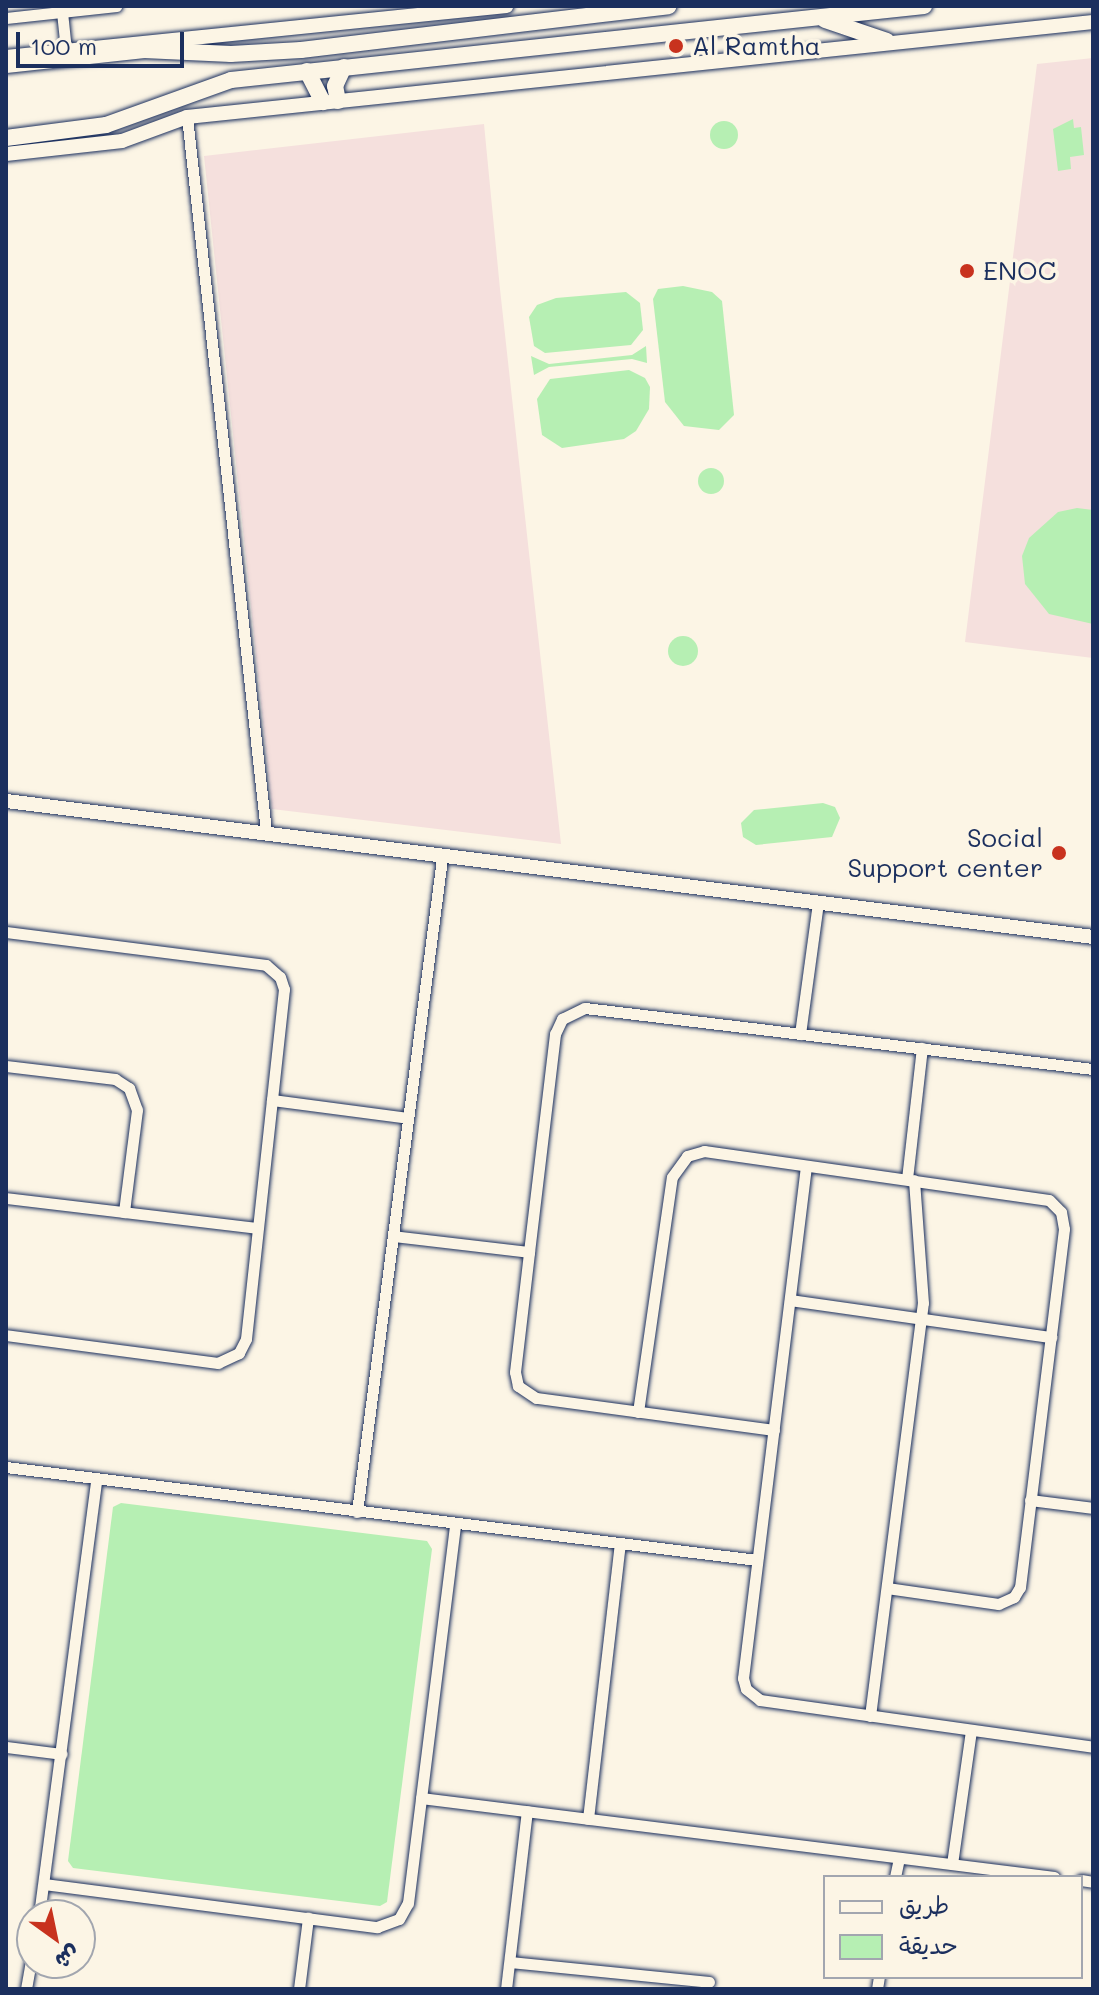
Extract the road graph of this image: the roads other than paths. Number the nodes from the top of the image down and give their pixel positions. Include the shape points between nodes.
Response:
1 (116, 6) edge
2 (375, 6) edge
3 (506, 6) edge
4 (668, 6) edge
5 (924, 6) edge
6 (482, 7) edge
7 (646, 7) edge
8 (62, 12) junction
9 (808, 17) junction
10 (6, 18) edge
11 (357, 19) junction
12 (1093, 22) edge
13 (887, 41) junction
14 (66, 50) junction
15 (6, 57) edge
16 (6, 65) edge
17 (344, 67) junction
18 (307, 71) junction
19 (330, 101) junction
20 (187, 117) junction
21 (6, 138) edge
22 (6, 154) edge
23 (6, 801) edge
24 (266, 832) junction
25 (442, 858) junction
26 (818, 903) junction
27 (6, 932) edge
28 (1093, 937) edge
29 (800, 1034) junction
30 (922, 1048) junction
31 (6, 1066) edge
32 (1093, 1069) edge
33 (272, 1100) junction
34 (408, 1118) junction
35 (806, 1166) junction
36 (910, 1180) junction
37 (6, 1198) edge
38 (124, 1212) junction
39 (257, 1228) junction
40 (393, 1236) junction
41 (529, 1252) junction
42 (790, 1300) junction
43 (921, 1318) junction
44 (6, 1335) edge
45 (1051, 1337) junction
46 (638, 1412) junction
47 (774, 1430) junction
48 (6, 1467) edge
49 (96, 1481) junction
50 (1030, 1500) junction
51 (1093, 1508) edge
52 (357, 1512) junction
53 (455, 1524) junction
54 (620, 1544) junction
55 (757, 1560) junction
56 (887, 1588) junction
57 (870, 1716) junction
58 (971, 1731) junction
59 (6, 1747) edge
60 (1093, 1747) edge
61 (62, 1754) junction
62 (421, 1798) junction
63 (527, 1811) junction
64 (588, 1819) junction
65 (899, 1858) junction
66 (952, 1864) junction
67 (895, 1875) edge
68 (1038, 1875) edge
69 (44, 1884) junction
70 (42, 1899) edge
71 (308, 1918) junction
72 (510, 1962) junction
73 (709, 1982) dead end
74 (299, 1989) edge
75 (506, 1989) edge

1 - 8 street
2 - 11 street
3 - 6 street
4 - 7 main road
5 - 9 main road
6 - 11 street
7 - 16 main road via 301,50 144,50
8 - 10 street
8 - 14 street
9 - 13 main road
9 - 17 main road
11 - 14 street
12 - 13 street
13 - 19 street
14 - 15 street
17 - 18 main road
17 - 19 main road
18 - 19 main road
18 - 21 main road via 218,83 106,125
19 - 20 street
20 - 22 street via 122,141
20 - 24 street
23 - 24 street
24 - 25 street
25 - 26 street
25 - 34 street
26 - 28 street
26 - 29 street
27 - 33 street via 272,968 284,989
29 - 30 street
29 - 41 street via 585,1008 569,1013 555,1034
30 - 32 street
30 - 36 street
31 - 38 street via 115,1079 129,1088 137,1110
33 - 34 street
33 - 39 street
34 - 40 street
35 - 36 street
35 - 42 street
35 - 46 street via 704,1151 680,1161 672,1177
36 - 43 street
36 - 45 street via 1041,1197 1056,1205 1064,1229
37 - 38 street
38 - 39 street
39 - 44 street via 246,1339 226,1362
40 - 41 street
40 - 52 street
41 - 46 street via 515,1372 518,1386 536,1398
42 - 43 street
42 - 47 street
43 - 45 street
43 - 56 street
45 - 50 street
46 - 47 street
47 - 55 street
48 - 49 street
49 - 52 street
49 - 61 street
50 - 51 street
50 - 56 street via 1020,1587 1009,1601
52 - 53 street
53 - 54 street
53 - 62 street
54 - 55 street
54 - 64 street
55 - 57 street via 746,1689 760,1700
56 - 57 street
57 - 58 street
58 - 60 street
58 - 66 street
59 - 61 street
61 - 69 street
62 - 63 street
62 - 71 street via 408,1903 399,1919 377,1927
63 - 64 street
63 - 72 street
64 - 65 street
65 - 66 street
65 - 67 street
66 - 68 street
69 - 70 street
69 - 71 street
71 - 74 street
72 - 73 street
72 - 75 street

